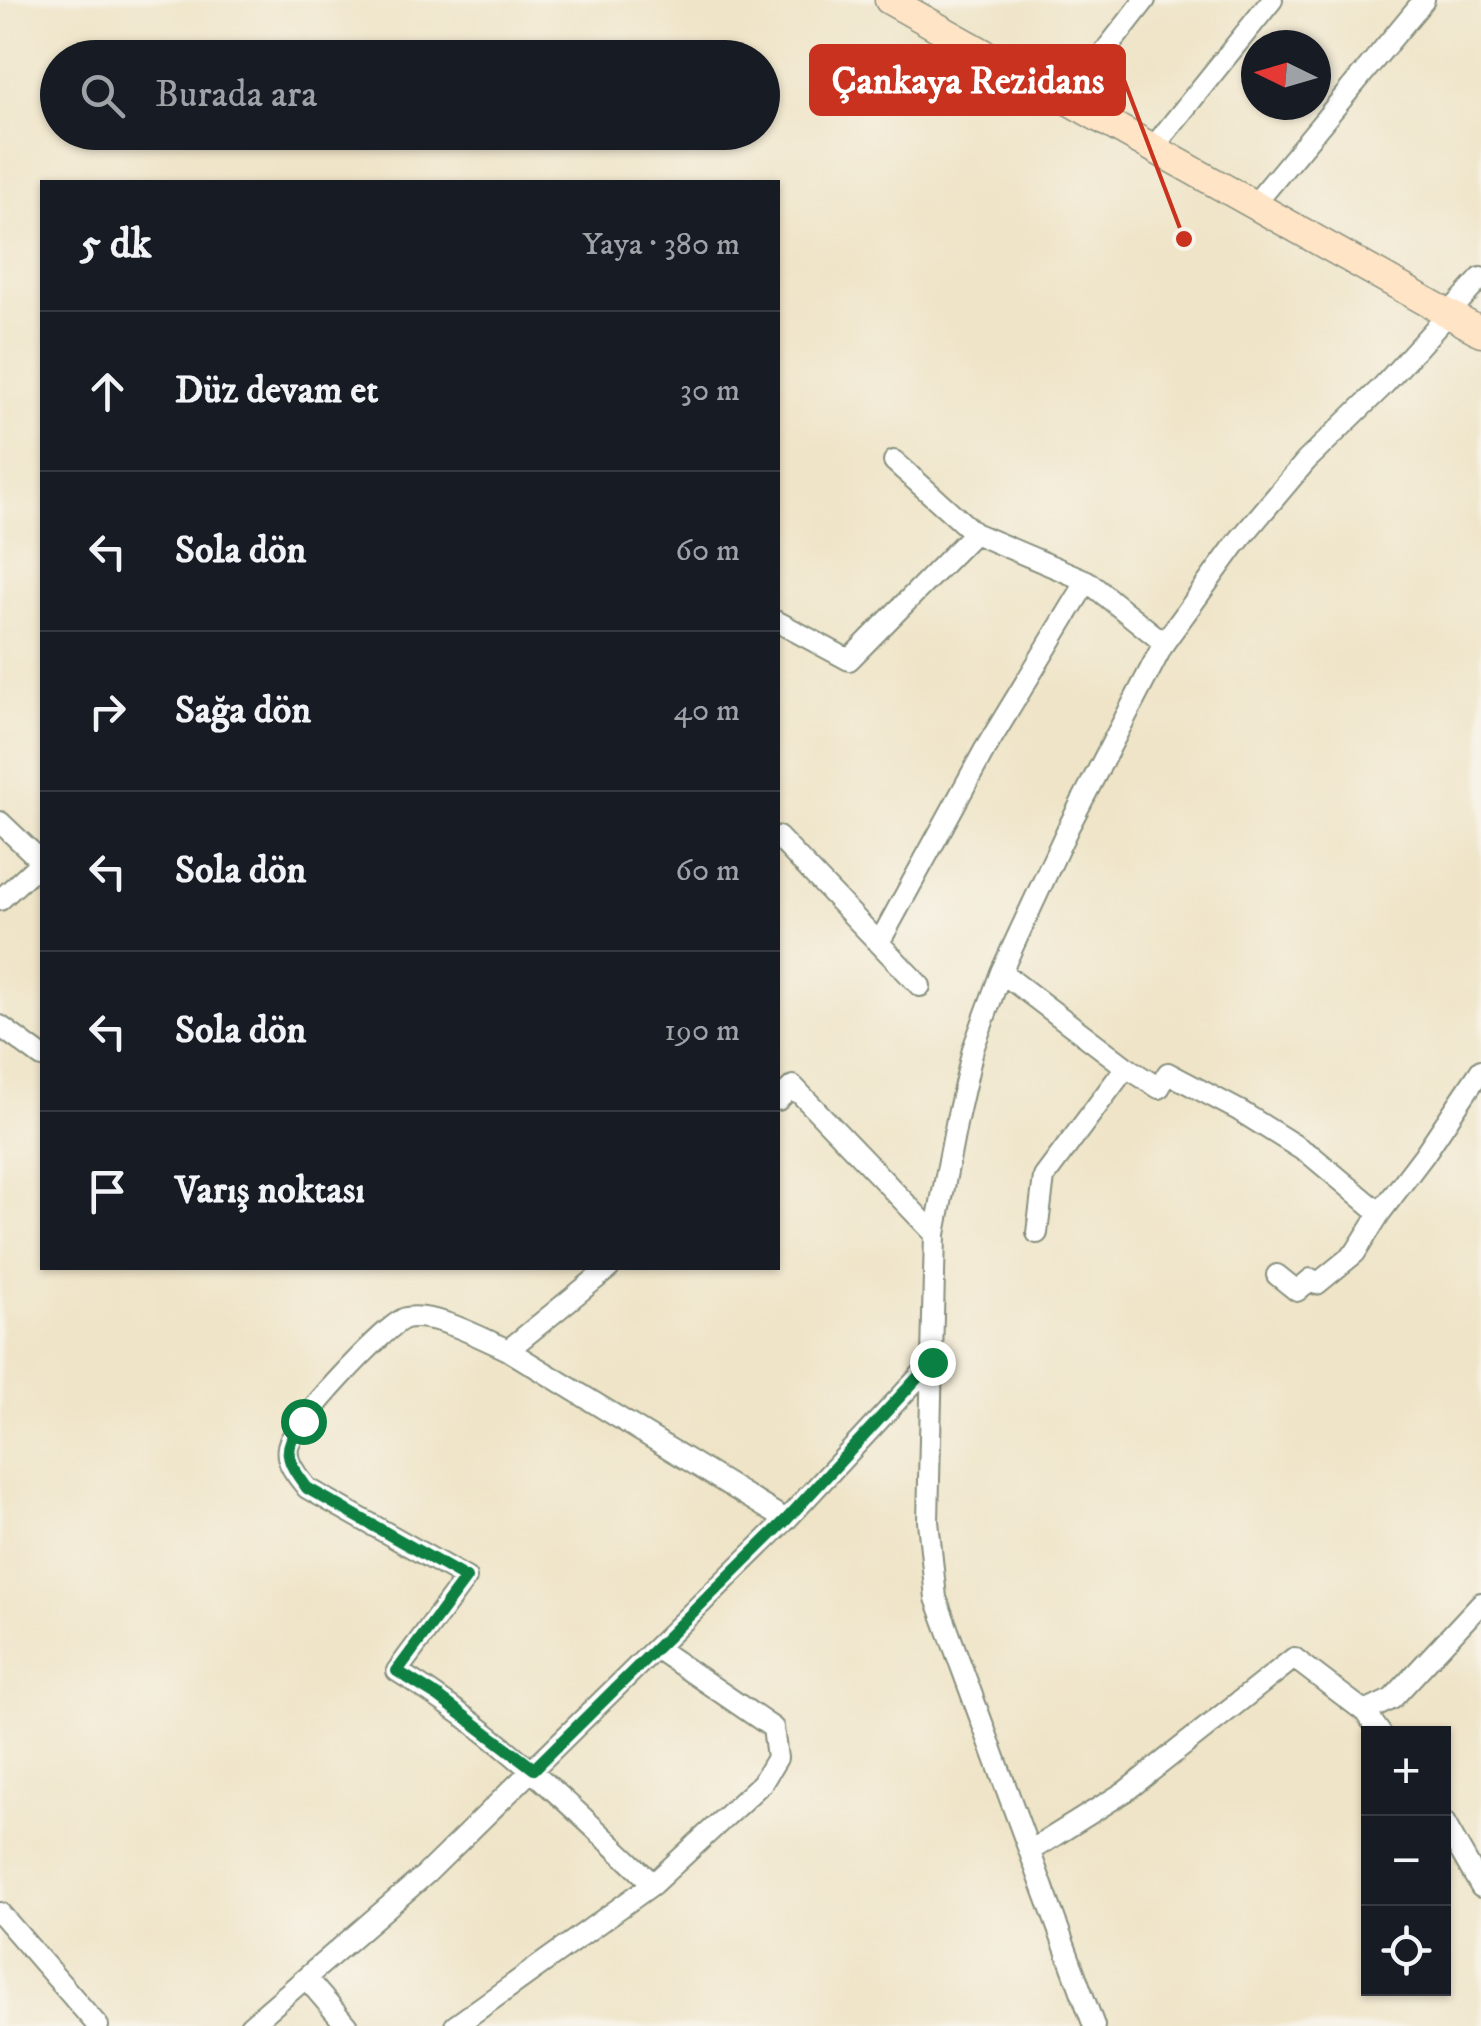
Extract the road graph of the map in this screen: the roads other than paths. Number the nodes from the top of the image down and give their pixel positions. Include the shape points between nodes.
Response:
1 (890, 0) edge
2 (1145, 0) edge
3 (1272, 0) edge
4 (1424, 0) edge
5 (1066, 101) junction
6 (1152, 148) junction
7 (1254, 205) junction
8 (1481, 278) edge
9 (1449, 314) junction
10 (1481, 332) edge
11 (894, 461) dead end
12 (974, 533) junction
13 (1087, 581) junction
14 (780, 623) edge
15 (1164, 643) junction
16 (0, 822) edge
17 (780, 839) edge
18 (40, 860) edge
19 (40, 864) edge
20 (0, 900) edge
21 (879, 943) junction
22 (1001, 972) junction
23 (920, 986) dead end
24 (0, 1026) edge
25 (40, 1056) edge
26 (1126, 1067) junction
27 (1481, 1070) edge
28 (785, 1093) edge
29 (1380, 1213) junction
30 (1037, 1232) dead end
31 (935, 1234) junction
32 (607, 1270) edge
33 (1277, 1276) dead end
34 (508, 1350) junction
35 (932, 1362) junction
36 (786, 1520) junction
37 (1481, 1602) edge
38 (656, 1648) junction
39 (1365, 1712) junction
40 (1375, 1726) edge
41 (534, 1769) junction
42 (1451, 1834) edge
43 (1030, 1851) junction
44 (653, 1884) junction
45 (1481, 1887) edge
46 (0, 1914) edge
47 (306, 1978) junction
48 (98, 2026) edge
49 (250, 2026) edge
50 (347, 2026) edge
51 (455, 2026) edge
52 (1094, 2026) edge

1 - 5 street
2 - 5 street
3 - 6 street
4 - 7 street
5 - 6 street
6 - 7 street
7 - 9 street
8 - 9 street
9 - 10 street
9 - 15 street via 1306,461
11 - 12 street
12 - 13 street
12 - 14 street via 849,660
13 - 15 street
13 - 21 street
15 - 22 street
16 - 18 street
17 - 21 street
19 - 20 street
21 - 23 street
22 - 26 street
22 - 31 street via 973,1048
24 - 25 street
26 - 29 street via 1159,1088 1168,1073 1240,1111 1312,1156
26 - 30 street via 1044,1177
27 - 29 street
28 - 31 street
29 - 33 street via 1355,1253 1317,1284 1312,1279 1297,1291
31 - 35 street
32 - 34 street
34 - 36 street
34 - 41 street via 418,1316 401,1319 327,1392 288,1448 290,1466 307,1488 466,1578 397,1671
35 - 36 street
35 - 43 street via 928,1521 936,1598
36 - 38 street
37 - 39 street via 1392,1699
38 - 41 street
38 - 44 street via 772,1728 776,1758 762,1784
39 - 40 street
39 - 43 street via 1294,1658 1126,1791
41 - 44 street
41 - 47 street
42 - 45 street
43 - 52 street
44 - 51 street
46 - 48 street
47 - 49 street
47 - 50 street

